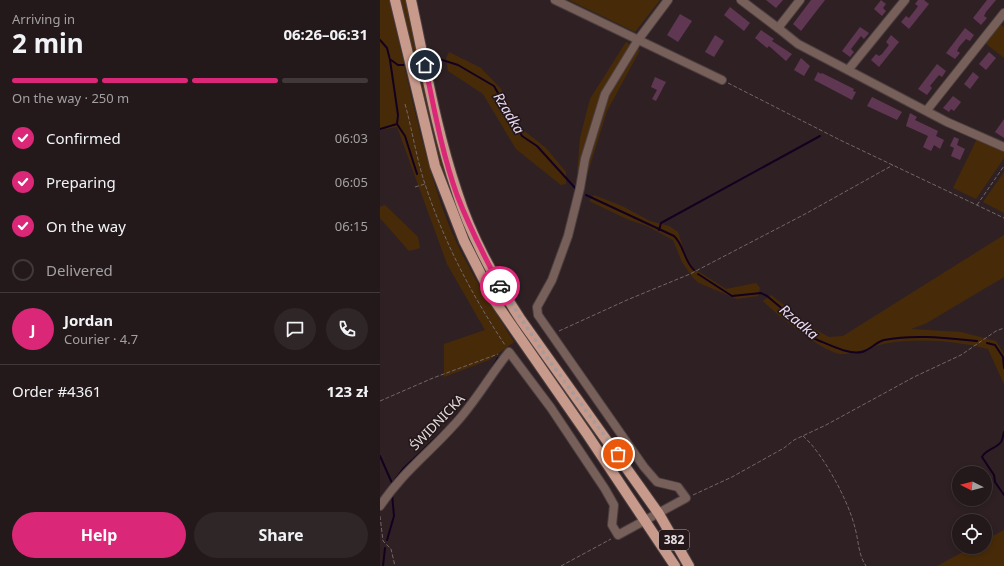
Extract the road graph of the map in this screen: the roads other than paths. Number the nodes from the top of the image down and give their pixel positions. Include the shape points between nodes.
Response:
1 (395, 0) edge
2 (411, 0) edge
3 (555, 0) edge
4 (668, 0) edge
5 (741, 0) edge
6 (800, 0) edge
7 (905, 0) edge
8 (1004, 13) edge
9 (778, 28) junction
10 (638, 40) junction
11 (848, 70) junction
12 (722, 80) road end
13 (927, 110) junction
14 (1004, 147) edge
15 (380, 506) edge
16 (659, 514) junction
17 (647, 521) junction
18 (675, 566) edge
19 (690, 566) edge

1 - 17 main road, 382 via 435,166 464,241 494,300
2 - 16 main road, 382 via 444,150 457,194 473,234 517,314
3 - 10 street
4 - 10 street
5 - 9 street
6 - 9 street
7 - 11 street
8 - 13 street
9 - 11 street via 798,44
10 - 12 street
10 - 16 street via 605,94 585,159 568,236 552,280 537,307 538,315 552,336 644,467 657,482 678,487 686,498
11 - 13 street
13 - 14 street via 947,122
15 - 17 street, ŚWIDNICKA via 404,474 455,425 510,352 605,489 614,505 612,525 618,535
16 - 17 street
16 - 19 main road, 382
17 - 18 main road, 382

